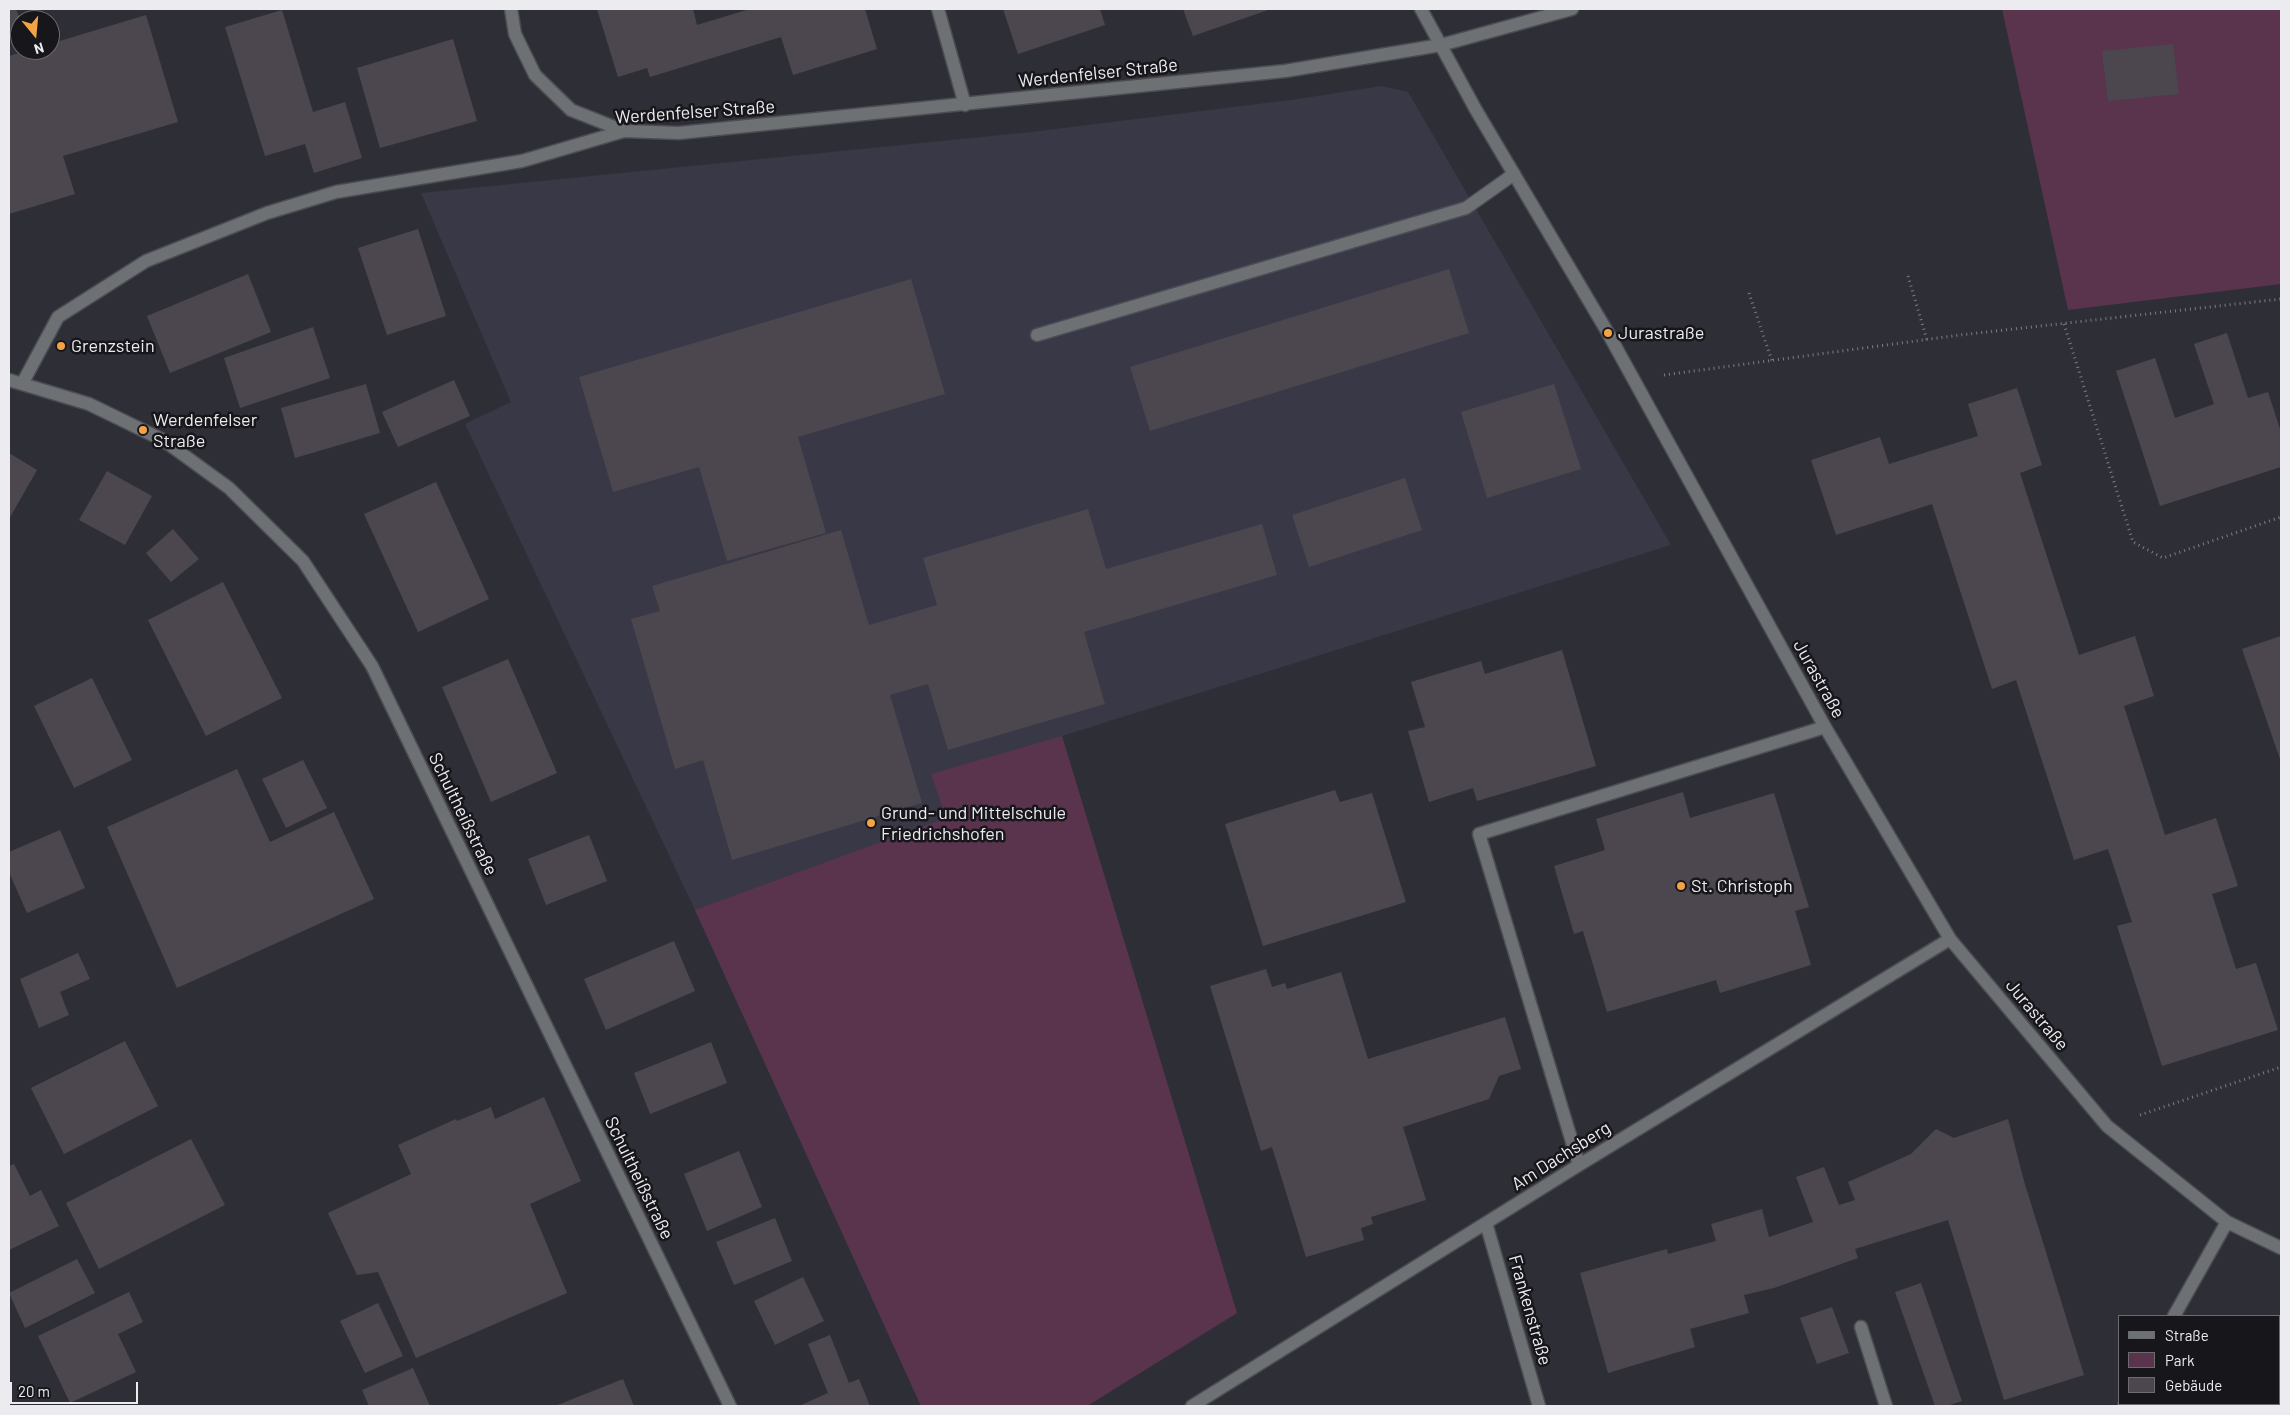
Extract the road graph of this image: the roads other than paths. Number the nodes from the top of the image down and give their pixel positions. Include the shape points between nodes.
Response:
1 (511, 9) edge
2 (938, 9) edge
3 (1421, 9) edge
4 (1572, 9) edge
5 (1441, 45) junction
6 (965, 105) junction
7 (624, 131) junction
8 (1514, 174) junction
9 (1037, 335) dead end
10 (9, 380) edge
11 (22, 384) junction
12 (1825, 727) junction
13 (1950, 939) junction
14 (1579, 1165) junction
15 (2227, 1222) junction
16 (1486, 1223) junction
17 (2281, 1248) edge
18 (2175, 1315) edge
19 (1861, 1327) dead end
20 (730, 1406) edge
21 (1192, 1406) edge
22 (1539, 1406) edge
23 (1886, 1406) edge

1 - 7 street via 515,34 534,75 571,110
2 - 6 street
3 - 5 street, Jurastraße
4 - 5 street, Werdenfelser Straße
5 - 6 street, Werdenfelser Straße via 1285,71
5 - 8 street, Jurastraße
6 - 7 street, Werdenfelser Straße via 679,133
7 - 11 street, Werdenfelser Straße via 522,161 336,192 267,213 146,261 58,317
8 - 9 street via 1466,208
8 - 12 street, Jurastraße via 1634,380
10 - 11 street, Schultheißstraße
11 - 20 street, Schultheißstraße via 89,404 162,440 229,488 303,561 372,666
12 - 13 street, Jurastraße
12 - 14 street via 1479,834
13 - 14 street, Am Dachsberg
13 - 15 street, Jurastraße via 2107,1126
14 - 16 street, Am Dachsberg
15 - 17 street, Jurastraße
15 - 18 street
16 - 21 street, Am Dachsberg
16 - 22 street, Frankenstraße
19 - 23 street

